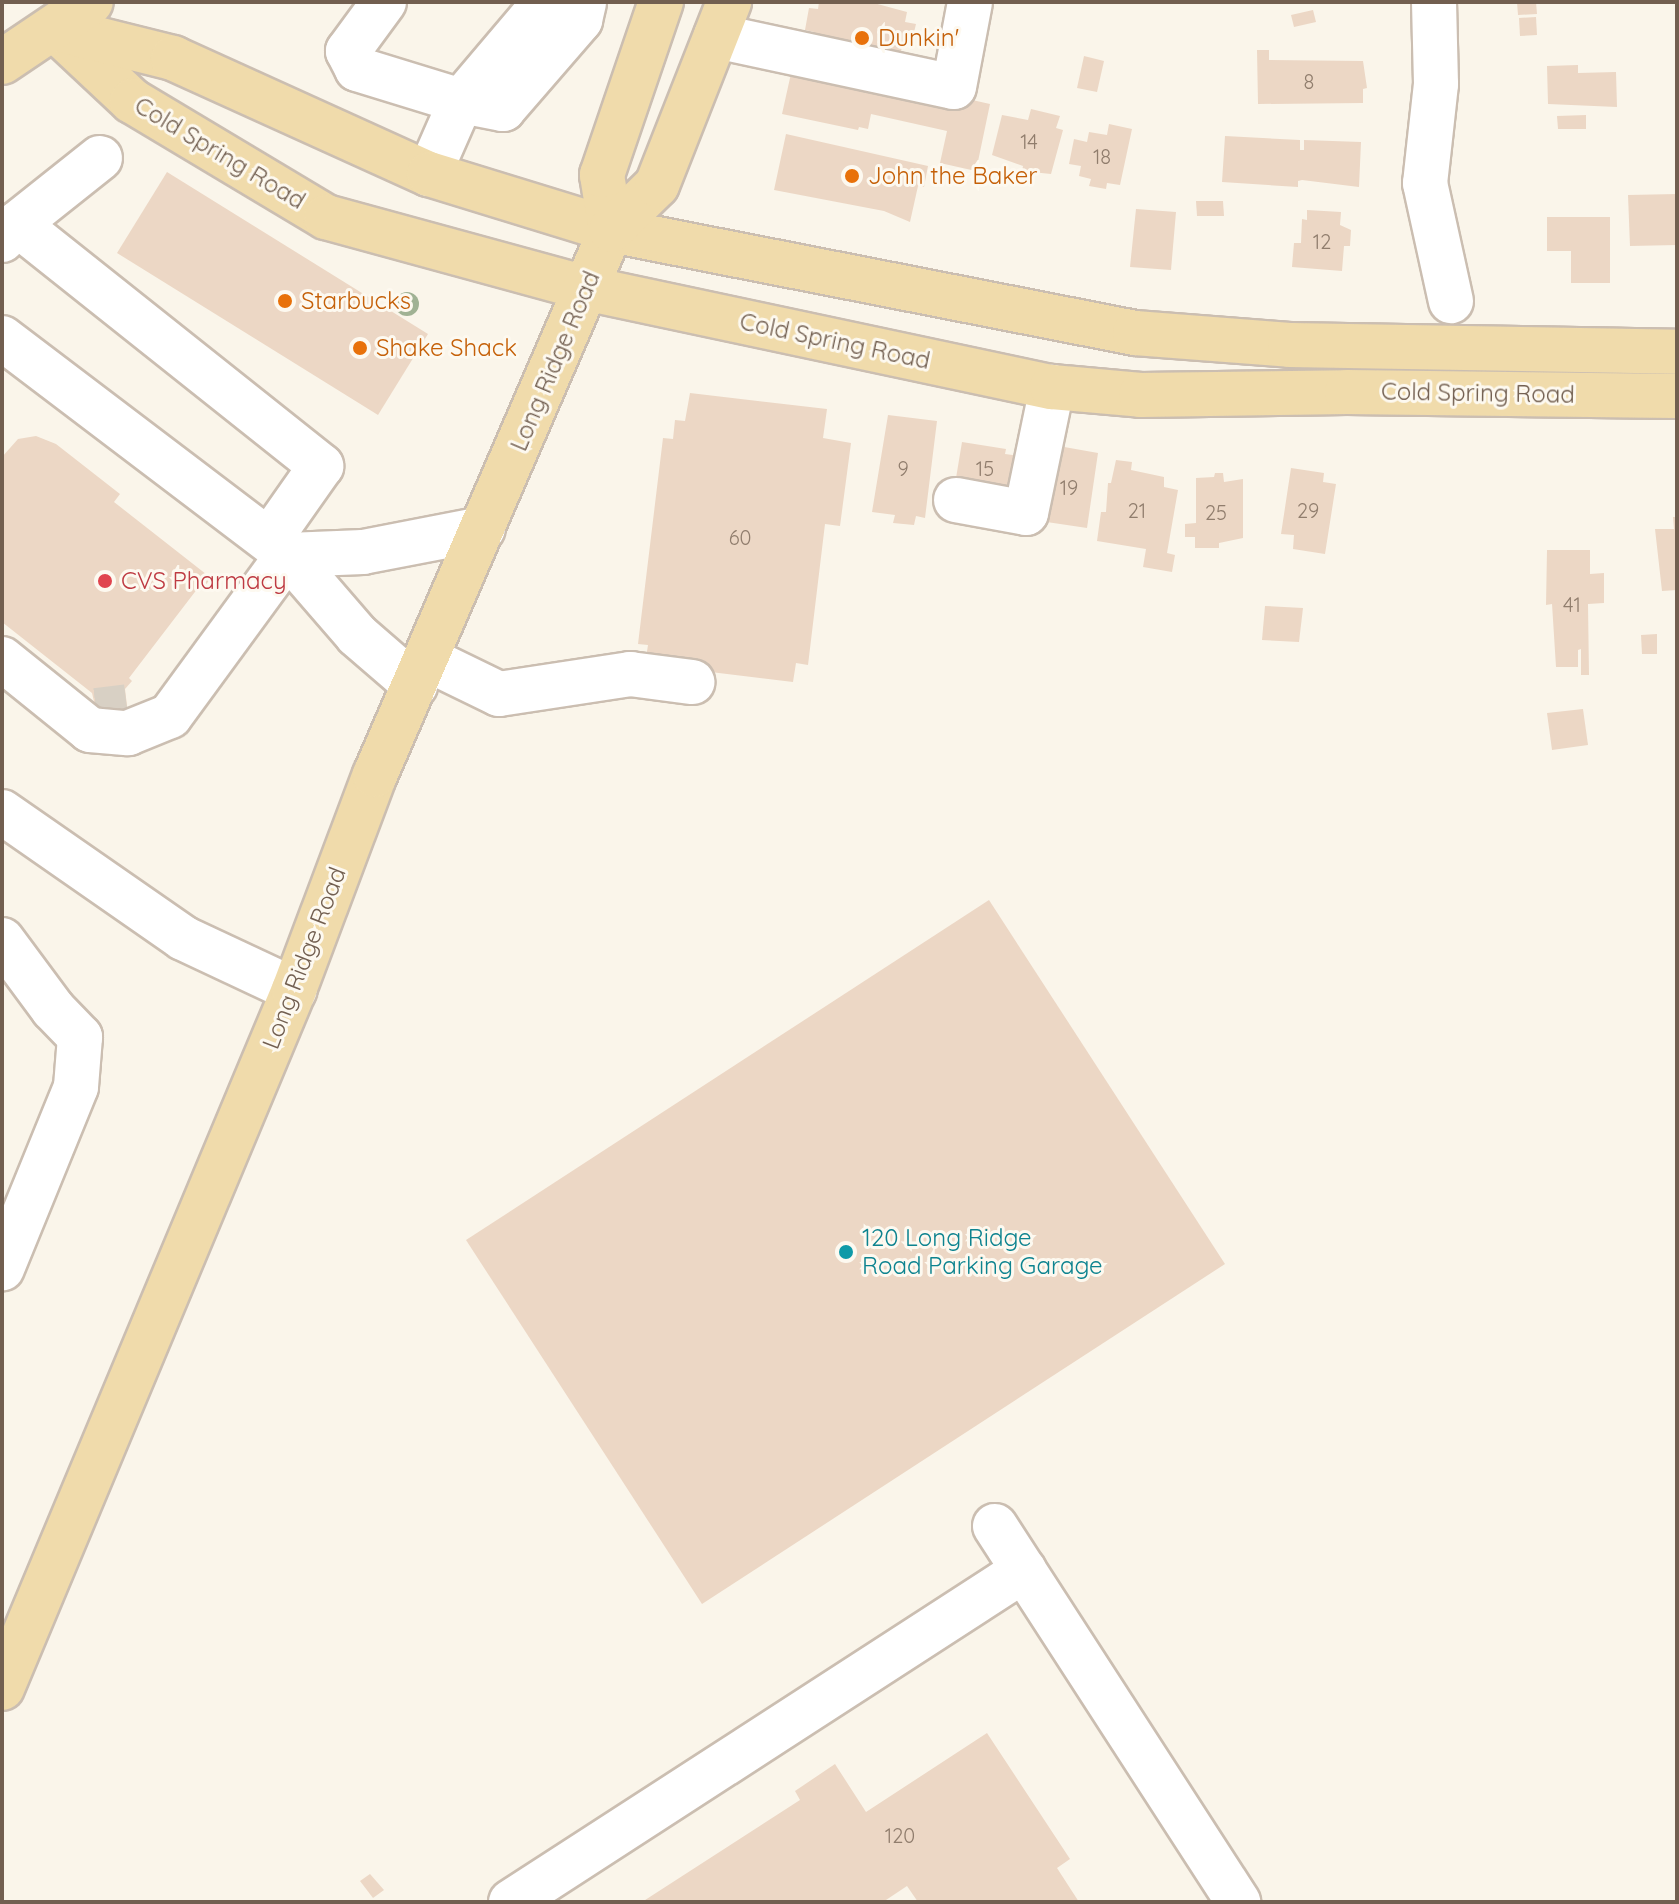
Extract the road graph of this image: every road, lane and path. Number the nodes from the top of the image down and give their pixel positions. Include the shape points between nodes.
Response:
1 (91, 2) edge
2 (384, 2) edge
3 (545, 2) edge
4 (584, 2) edge
5 (661, 2) edge
6 (970, 2) edge
7 (1434, 2) edge
8 (723, 19) edge
9 (54, 28) junction
10 (2, 62) edge
11 (461, 101) junction
12 (100, 158) dead end
13 (429, 174) junction
14 (611, 230) junction
15 (9, 232) edge
16 (585, 288) junction
17 (1451, 301) dead end
18 (2, 338) edge
19 (1677, 352) edge
20 (1052, 387) junction
21 (1677, 396) edge
22 (956, 500) dead end
23 (483, 529) junction
24 (278, 547) junction
25 (2, 659) edge
26 (421, 672) junction
27 (692, 682) dead end
28 (2, 812) edge
29 (2, 940) edge
30 (294, 990) junction
31 (4, 1257) edge
32 (995, 1526) dead end
33 (1024, 1570) junction
34 (2, 1688) edge
35 (511, 1902) edge
36 (1238, 1902) edge

1 - 9 main road
2 - 11 street via 348,51 357,69
3 - 11 street
4 - 11 street via 580,20 503,109
5 - 14 main road via 602,175
6 - 8 street via 954,87
7 - 17 street via 1436,84 1425,183
8 - 14 main road, Long Ridge Road via 657,185
9 - 10 main road
9 - 13 main road, Cold Spring Road via 173,58
9 - 16 main road, Cold Spring Road via 132,101 326,217
11 - 13 street
12 - 15 street
13 - 14 main road, Cold Spring Road
14 - 16 main road, Long Ridge Road
14 - 19 main road, Cold Spring Road via 1135,333 1290,345
15 - 24 street via 321,466
16 - 20 main road, Cold Spring Road
16 - 23 main road, Long Ridge Road
18 - 24 street
20 - 21 main road, Cold Spring Road via 1141,395
20 - 22 street via 1026,513
23 - 24 street via 363,552
23 - 26 main road, Long Ridge Road
24 - 25 street via 170,716 128,733
24 - 26 street via 357,635
26 - 27 street via 499,694 630,674
26 - 30 main road, Long Ridge Road via 375,775
28 - 30 street via 183,938
29 - 31 street via 80,1037 76,1087
30 - 34 main road, Long Ridge Road
32 - 33 street
33 - 35 street
33 - 36 street

